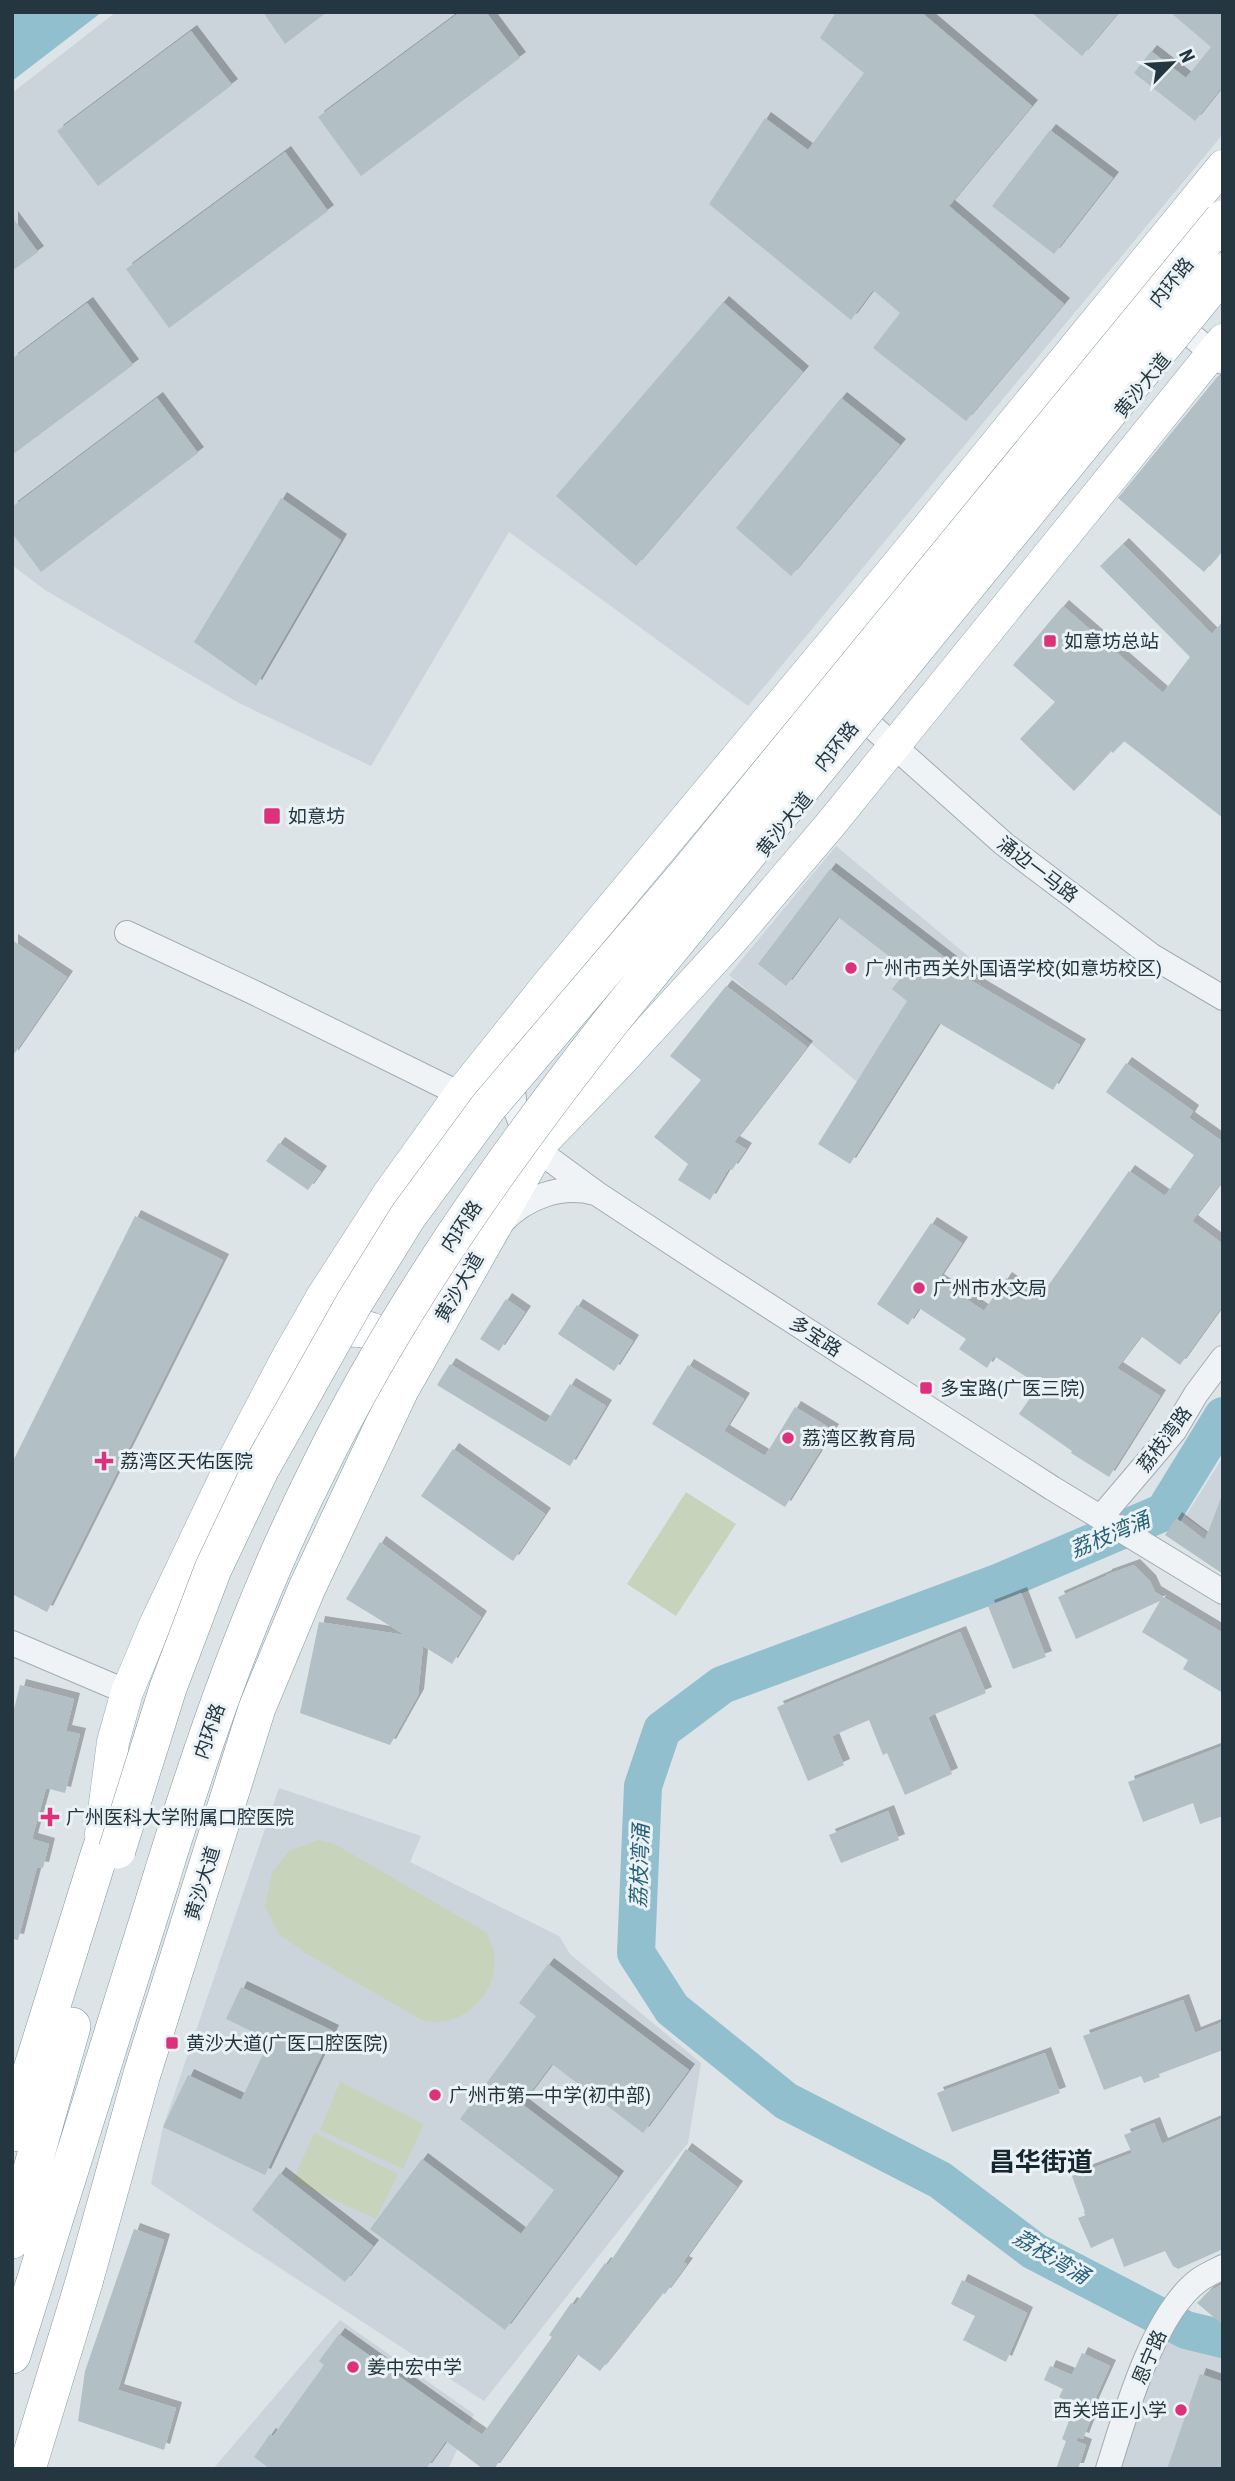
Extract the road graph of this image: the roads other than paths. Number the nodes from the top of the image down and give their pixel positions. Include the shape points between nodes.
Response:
1 (1223, 166) edge
2 (1223, 217) edge
3 (1223, 272) edge
4 (1223, 285) edge
5 (1102, 338) junction
6 (1211, 347) edge
7 (1056, 489) junction
8 (1085, 512) junction
9 (815, 689) junction
10 (880, 734) junction
11 (685, 876) junction
12 (127, 933) dead end
13 (1223, 998) edge
14 (514, 1071) junction
15 (460, 1094) junction
16 (536, 1149) junction
17 (596, 1193) junction
18 (491, 1233) junction
19 (321, 1325) junction
20 (1223, 1358) edge
21 (400, 1390) junction
22 (1101, 1517) junction
23 (1223, 1592) edge
24 (196, 1602) junction
25 (12, 1643) edge
26 (127, 1692) junction
27 (99, 1854) junction
28 (150, 1875) junction
29 (100, 2077) junction
30 (12, 2133) edge
31 (15, 2215) edge
32 (1223, 2267) edge
33 (12, 2355) edge
34 (12, 2441) edge
35 (27, 2469) edge
36 (1108, 2469) edge

1 - 5 main road
2 - 5 highway
2 - 11 highway, 内环路, bridge
3 - 28 highway, 内环路, bridge via 613,1019 456,1233 377,1361 286,1536
4 - 6 highway, 黄沙大道
5 - 9 highway
6 - 7 highway, 黄沙大道
6 - 8 main road
7 - 8 main road
7 - 10 highway, 黄沙大道 via 992,564
8 - 10 main road
9 - 14 highway via 682,877
9 - 15 main road via 548,984
10 - 13 street, 涌边一马路 via 1004,844 1152,956
10 - 16 highway, 黄沙大道 via 620,1023
11 - 28 highway, bridge via 449,1202 328,1393 226,1618 197,1699
11 - 31 highway, 内环路, bridge via 489,1106 408,1216 260,1470 209,1579 168,1688 76,1975
12 - 15 street
14 - 16 street via 515,1108
14 - 19 main road
15 - 19 main road via 388,1193
16 - 17 street, 多宝路
16 - 18 highway, 黄沙大道
17 - 18 street via 577,1188 529,1201
17 - 22 street, 多宝路
18 - 21 highway, 黄沙大道
19 - 21 highway via 362,1328 391,1343 403,1372
19 - 24 highway
19 - 26 main road via 231,1465
20 - 22 street, 荔枝湾路 via 1174,1430
21 - 35 highway, 黄沙大道 via 306,1588 257,1708 142,2074
22 - 23 street, 多宝路
24 - 27 highway
24 - 31 highway via 144,1795
25 - 26 street
26 - 27 main road via 110,1760
27 - 30 highway
28 - 29 highway, 内环路
28 - 31 highway via 49,2152
29 - 33 highway, 内环路
29 - 34 highway via 61,2260
32 - 36 street, 恩宁路 via 1197,2281 1166,2319 1139,2377

